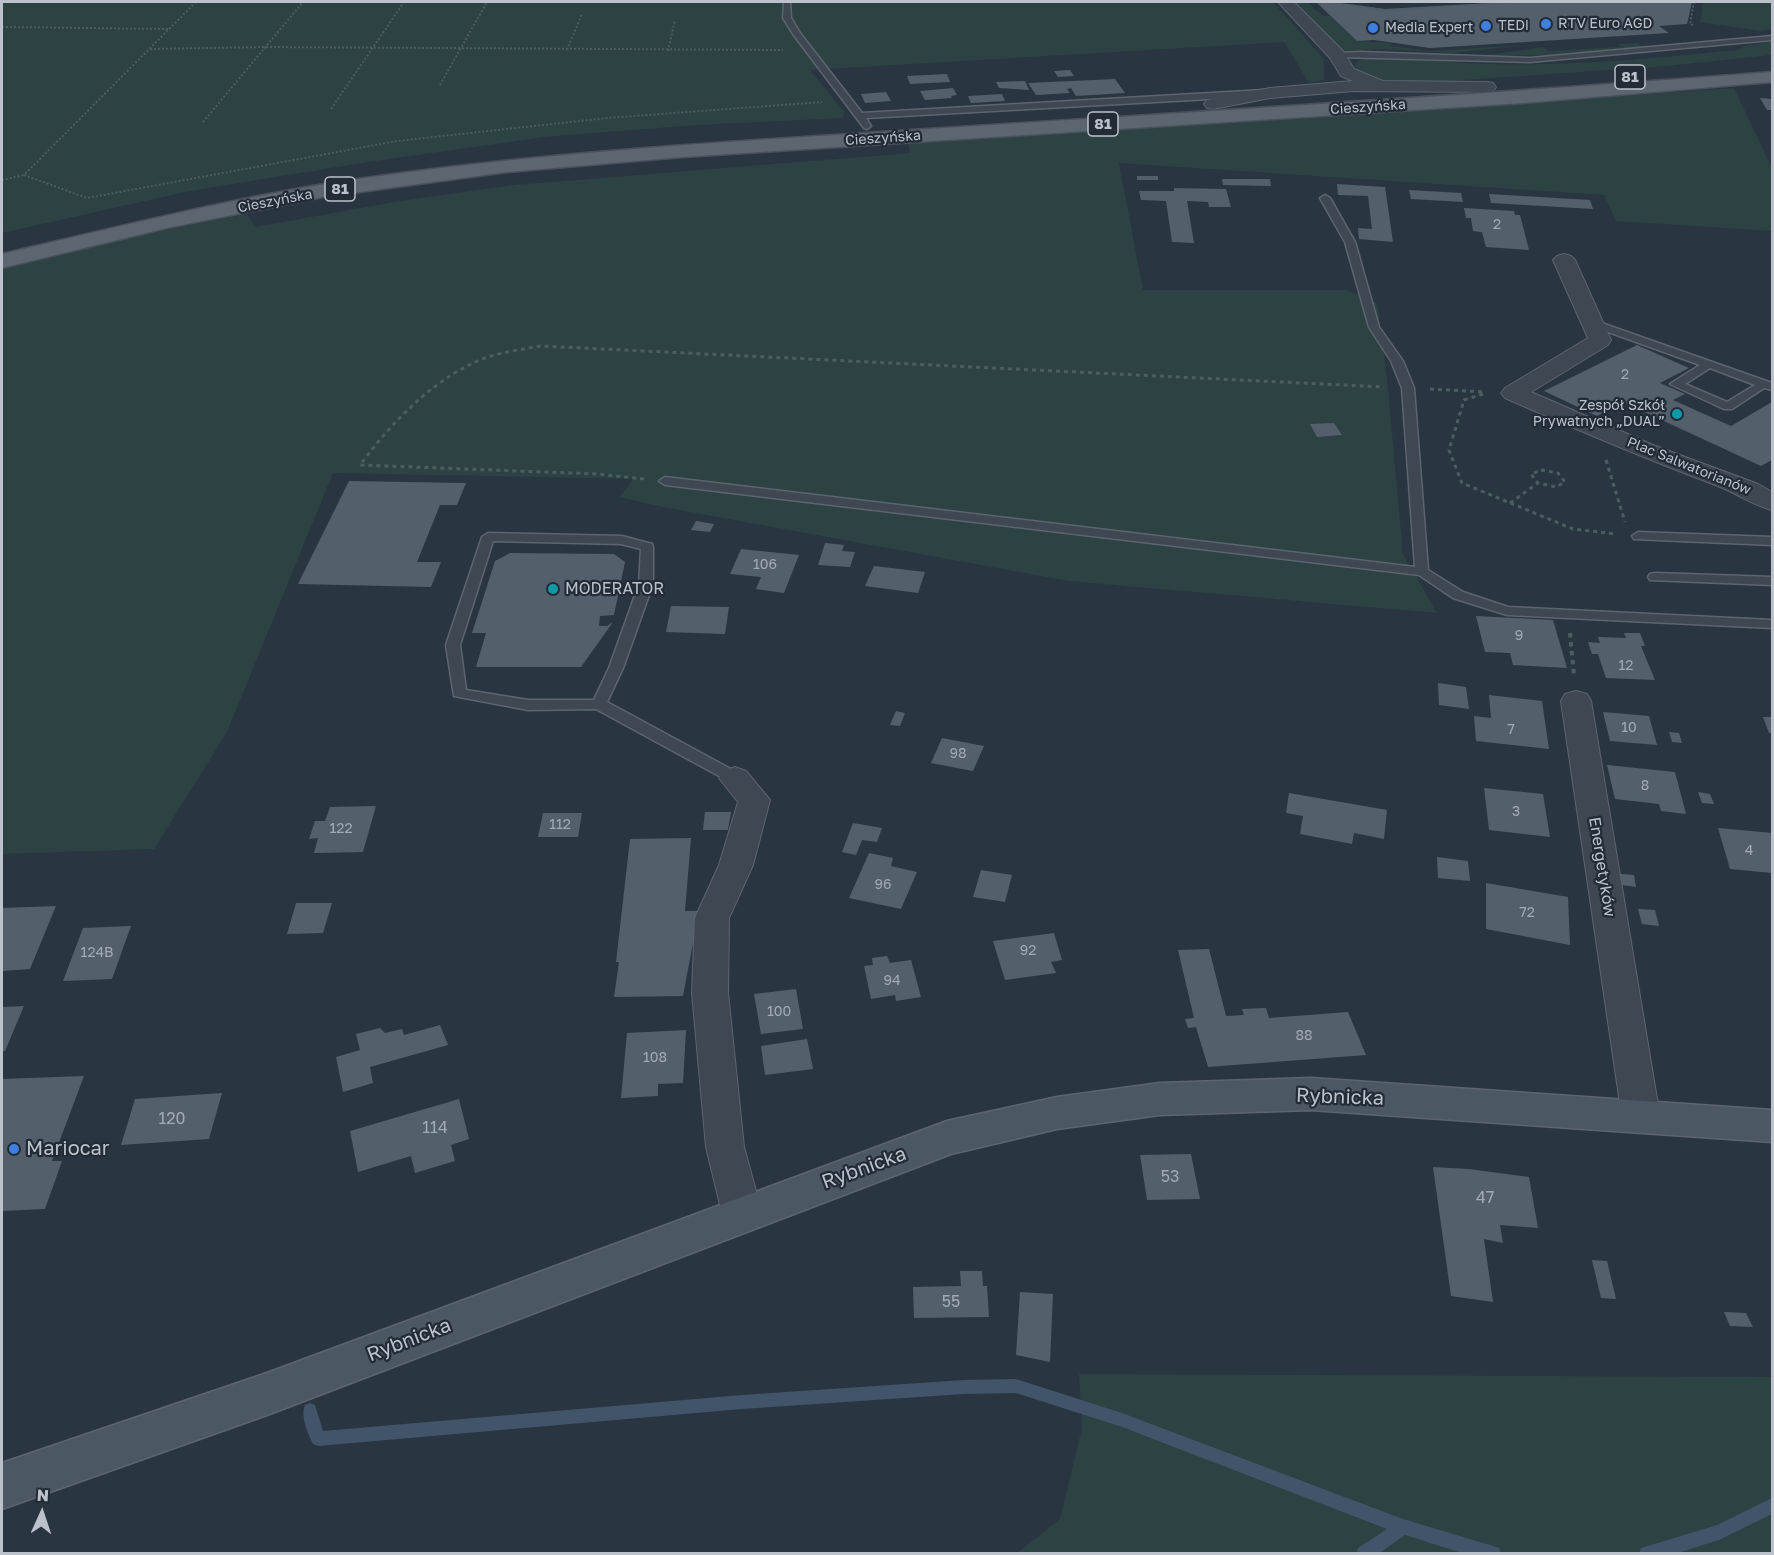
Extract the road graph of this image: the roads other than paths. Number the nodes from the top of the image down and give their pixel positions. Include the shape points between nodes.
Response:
1 (787, 2) edge
2 (1286, 2) edge
3 (1773, 38) edge
4 (1337, 55) junction
5 (1773, 64) edge
6 (1347, 72) junction
7 (1773, 77) edge
8 (1378, 85) junction
9 (1487, 87) junction
10 (1332, 88) junction
11 (1270, 93) junction
12 (1213, 104) junction
13 (864, 121) junction
14 (1325, 198) dead end
15 (2, 245) edge
16 (1564, 260) dead end
17 (2, 261) edge
18 (1593, 323) junction
19 (1709, 364) junction
20 (1768, 386) edge
21 (665, 481) road end
22 (1773, 502) edge
23 (1638, 536) dead end
24 (1773, 541) edge
25 (1422, 572) junction
26 (1655, 577) dead end
27 (1773, 581) edge
28 (1773, 624) edge
29 (1576, 701) road end
30 (599, 705) junction
31 (735, 778) joint
32 (1641, 1117) junction
33 (1773, 1126) edge
34 (742, 1213) junction
35 (2, 1486) edge

1 - 13 lane via 787,18 804,45
2 - 4 street
3 - 4 lane via 1530,60
4 - 6 street
5 - 9 main road, Cieszyńska / 81
6 - 8 street
6 - 10 street
7 - 17 main road, Cieszyńska / 81 via 1535,97 683,151 507,166 323,191
8 - 9 street
8 - 10 street
9 - 12 main road, Cieszyńska / 81
10 - 11 street
11 - 12 street
11 - 13 lane
12 - 13 main road, Cieszyńska / 81
13 - 15 main road, Cieszyńska / 81 via 394,166 245,191
14 - 25 lane via 1350,242 1374,327 1397,361 1408,388
16 - 18 street
18 - 19 lane
18 - 22 street, Plac Salwatorianów via 1600,339 1513,393
19 - 20 lane
19 - 20 lane via 1676,384 1728,407
21 - 25 lane
23 - 24 lane
25 - 28 lane via 1458,595 1507,611
26 - 27 lane
29 - 32 street, Energetyków
30 - 30 lane via 528,705 459,693 453,645 488,537 622,540 647,547 646,584
30 - 31 lane
31 - 34 street via 754,800 736,865 712,918 710,993 725,1147
32 - 33 street, Rybnicka
32 - 34 street, Rybnicka via 1311,1094 1160,1099 1057,1113 947,1138
34 - 35 street, Rybnicka via 267,1394

